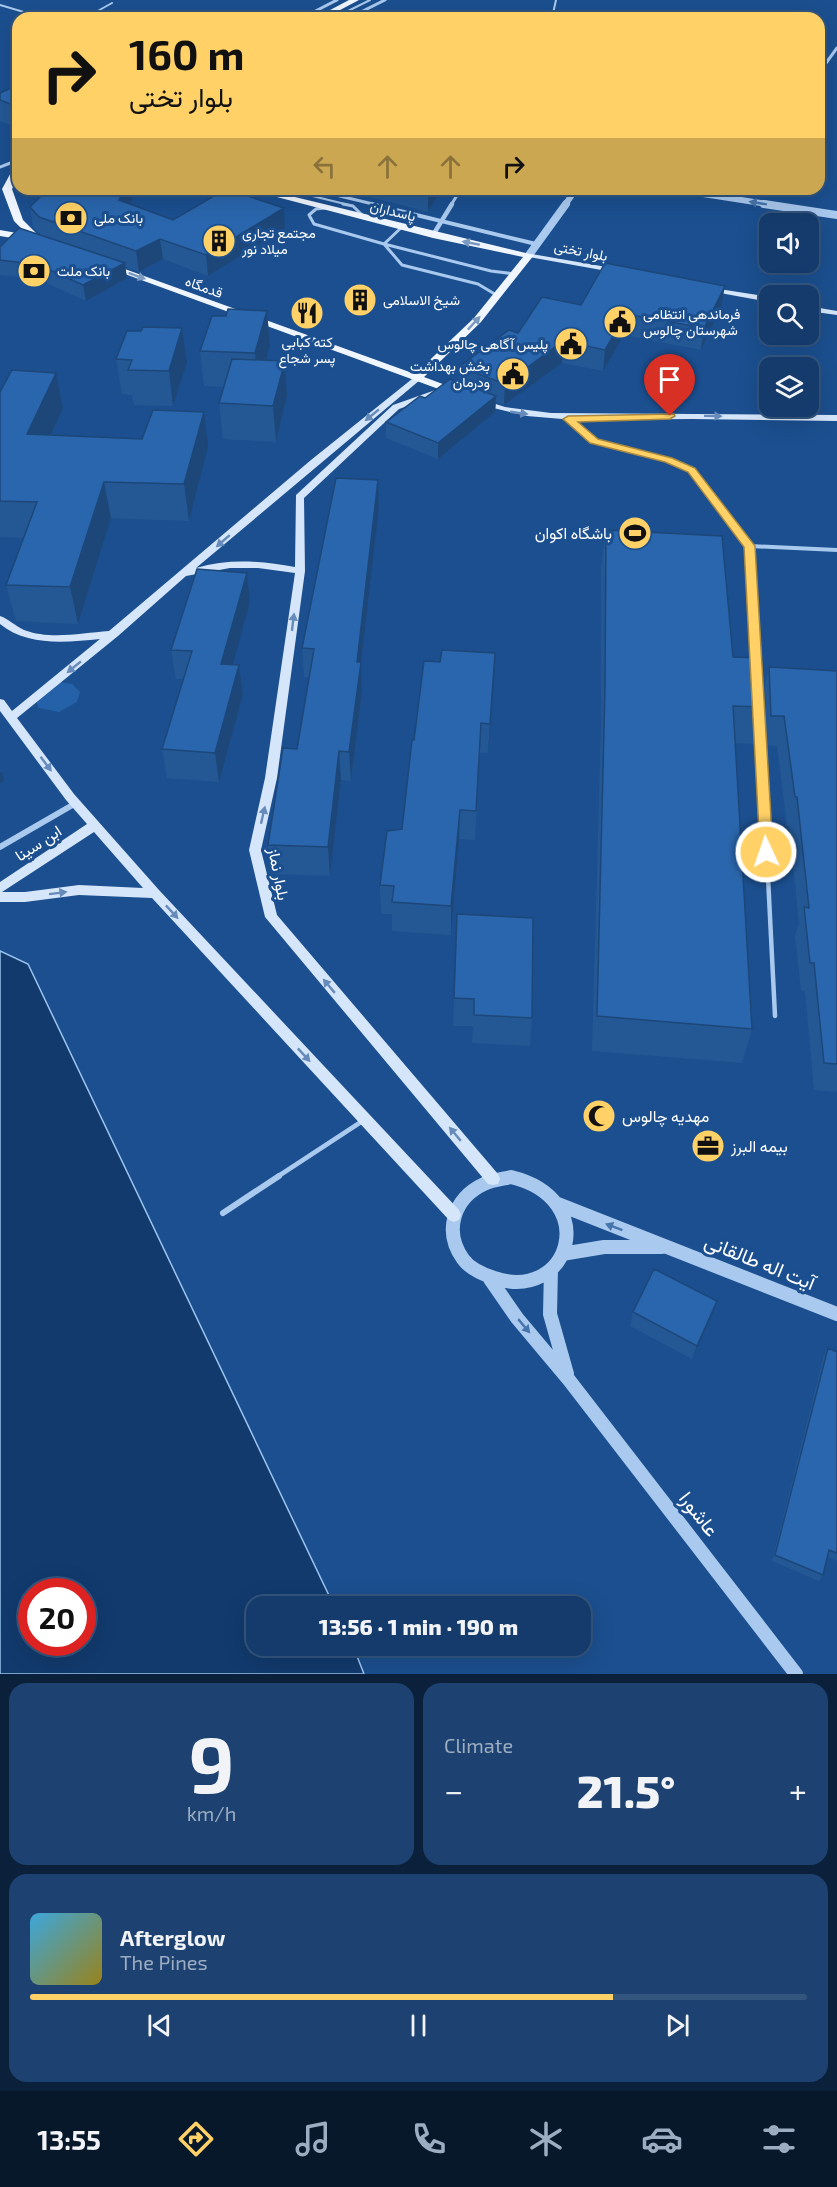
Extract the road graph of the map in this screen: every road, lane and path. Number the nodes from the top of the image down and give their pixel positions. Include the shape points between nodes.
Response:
1 (337, 0) edge
2 (355, 0) edge
3 (370, 0) edge
4 (385, 0) edge
5 (112, 3) dead end
6 (0, 5) edge
7 (24, 12) edge
8 (96, 12) edge
9 (314, 12) edge
10 (331, 12) edge
11 (346, 12) edge
12 (361, 12) edge
13 (837, 48) edge
14 (825, 64) edge
15 (12, 179) edge
16 (274, 195) edge
17 (308, 195) edge
18 (335, 195) edge
19 (457, 195) edge
20 (572, 195) edge
21 (709, 195) edge
22 (324, 208) junction
23 (837, 215) edge
24 (365, 218) junction
25 (441, 222) junction
26 (402, 228) junction
27 (0, 233) edge
28 (433, 235) junction
29 (40, 241) junction
30 (384, 244) junction
31 (536, 244) junction
32 (51, 245) edge
33 (529, 255) junction
34 (95, 261) edge
35 (515, 274) junction
36 (631, 274) edge
37 (700, 287) edge
38 (499, 296) junction
39 (759, 298) edge
40 (819, 310) edge
41 (837, 313) edge
42 (417, 378) junction
43 (449, 390) joint
44 (475, 400) edge
45 (837, 418) edge
46 (568, 419) junction
47 (750, 546) junction
48 (837, 550) edge
49 (300, 571) junction
50 (179, 578) junction
51 (0, 619) edge
52 (114, 634) junction
53 (757, 676) edge
54 (0, 703) edge
55 (10, 717) junction
56 (759, 723) edge
57 (76, 802) junction
58 (95, 825) junction
59 (0, 847) edge
60 (0, 888) edge
61 (155, 893) junction
62 (0, 897) edge
63 (775, 1016) dead end
64 (364, 1120) junction
65 (493, 1179) junction
66 (558, 1204) junction
67 (223, 1213) dead end
68 (454, 1215) junction
69 (669, 1247) junction
70 (562, 1254) junction
71 (551, 1269) junction
72 (490, 1279) junction
73 (837, 1314) edge
74 (569, 1380) junction
75 (796, 1674) edge

1 - 9 street
2 - 10 main road
3 - 11 lane
4 - 12 street
5 - 8 lane
6 - 7 lane
13 - 14 street
15 - 29 main road via 7,189 19,221
16 - 22 main road, پاسداران
17 - 24 lane via 353,206
18 - 25 street
19 - 25 street
20 - 31 street
23 -> 21 street
22 - 24 main road, پاسداران
22 - 30 lane via 309,215 314,224
24 - 26 main road, پاسداران
25 - 28 street
25 - 31 street
26 - 28 main road, پاسداران
26 - 30 lane
27 - 29 main road via 19,240
33 -> 28 main road, پاسداران
29 - 32 main road
30 - 35 lane
30 - 38 lane via 402,265 478,284
31 - 33 street
33 - 35 main road
33 - 36 main road, بلوار تختی
34 -> 42 main road, قدمگاه
35 - 38 main road
37 - 39 main road
42 -> 38 main road
40 - 41 main road
42 - 43 main road, قدمگاه
42 -> 50 main road
43 - 49 main road, بلوار نماز via 396,407 299,497
44 -> 46 main road via 506,411
46 -> 45 main road
46 - 47 lane via 594,441 669,460 692,470
47 - 48 lane
47 - 53 lane
49 - 50 main road via 240,564 208,568
65 -> 49 main road, بلوار نماز via 271,917 255,850 271,778
50 - 52 main road
51 - 52 main road via 9,629 47,638
52 -> 55 main road
54 - 55 main road
55 -> 57 main road
56 - 63 lane
57 - 58 main road
57 - 59 street
58 - 60 main road, ابن سینا
58 - 61 main road
62 -> 61 main road via 79,890
61 -> 64 main road
64 - 67 lane
64 - 68 main road
65 - 66 street via 512,1177 530,1181
65 - 68 street via 468,1192
69 -> 66 street, آیت اله طالقانی
66 - 70 street via 567,1229
68 - 72 street via 456,1246 465,1262
69 - 70 street via 604,1247
69 - 73 street, آیت اله طالقانی
70 - 71 street
71 - 72 street via 536,1279 517,1283
71 - 74 street via 550,1314
72 -> 74 street, عاشورا
74 - 75 street, عاشورا

